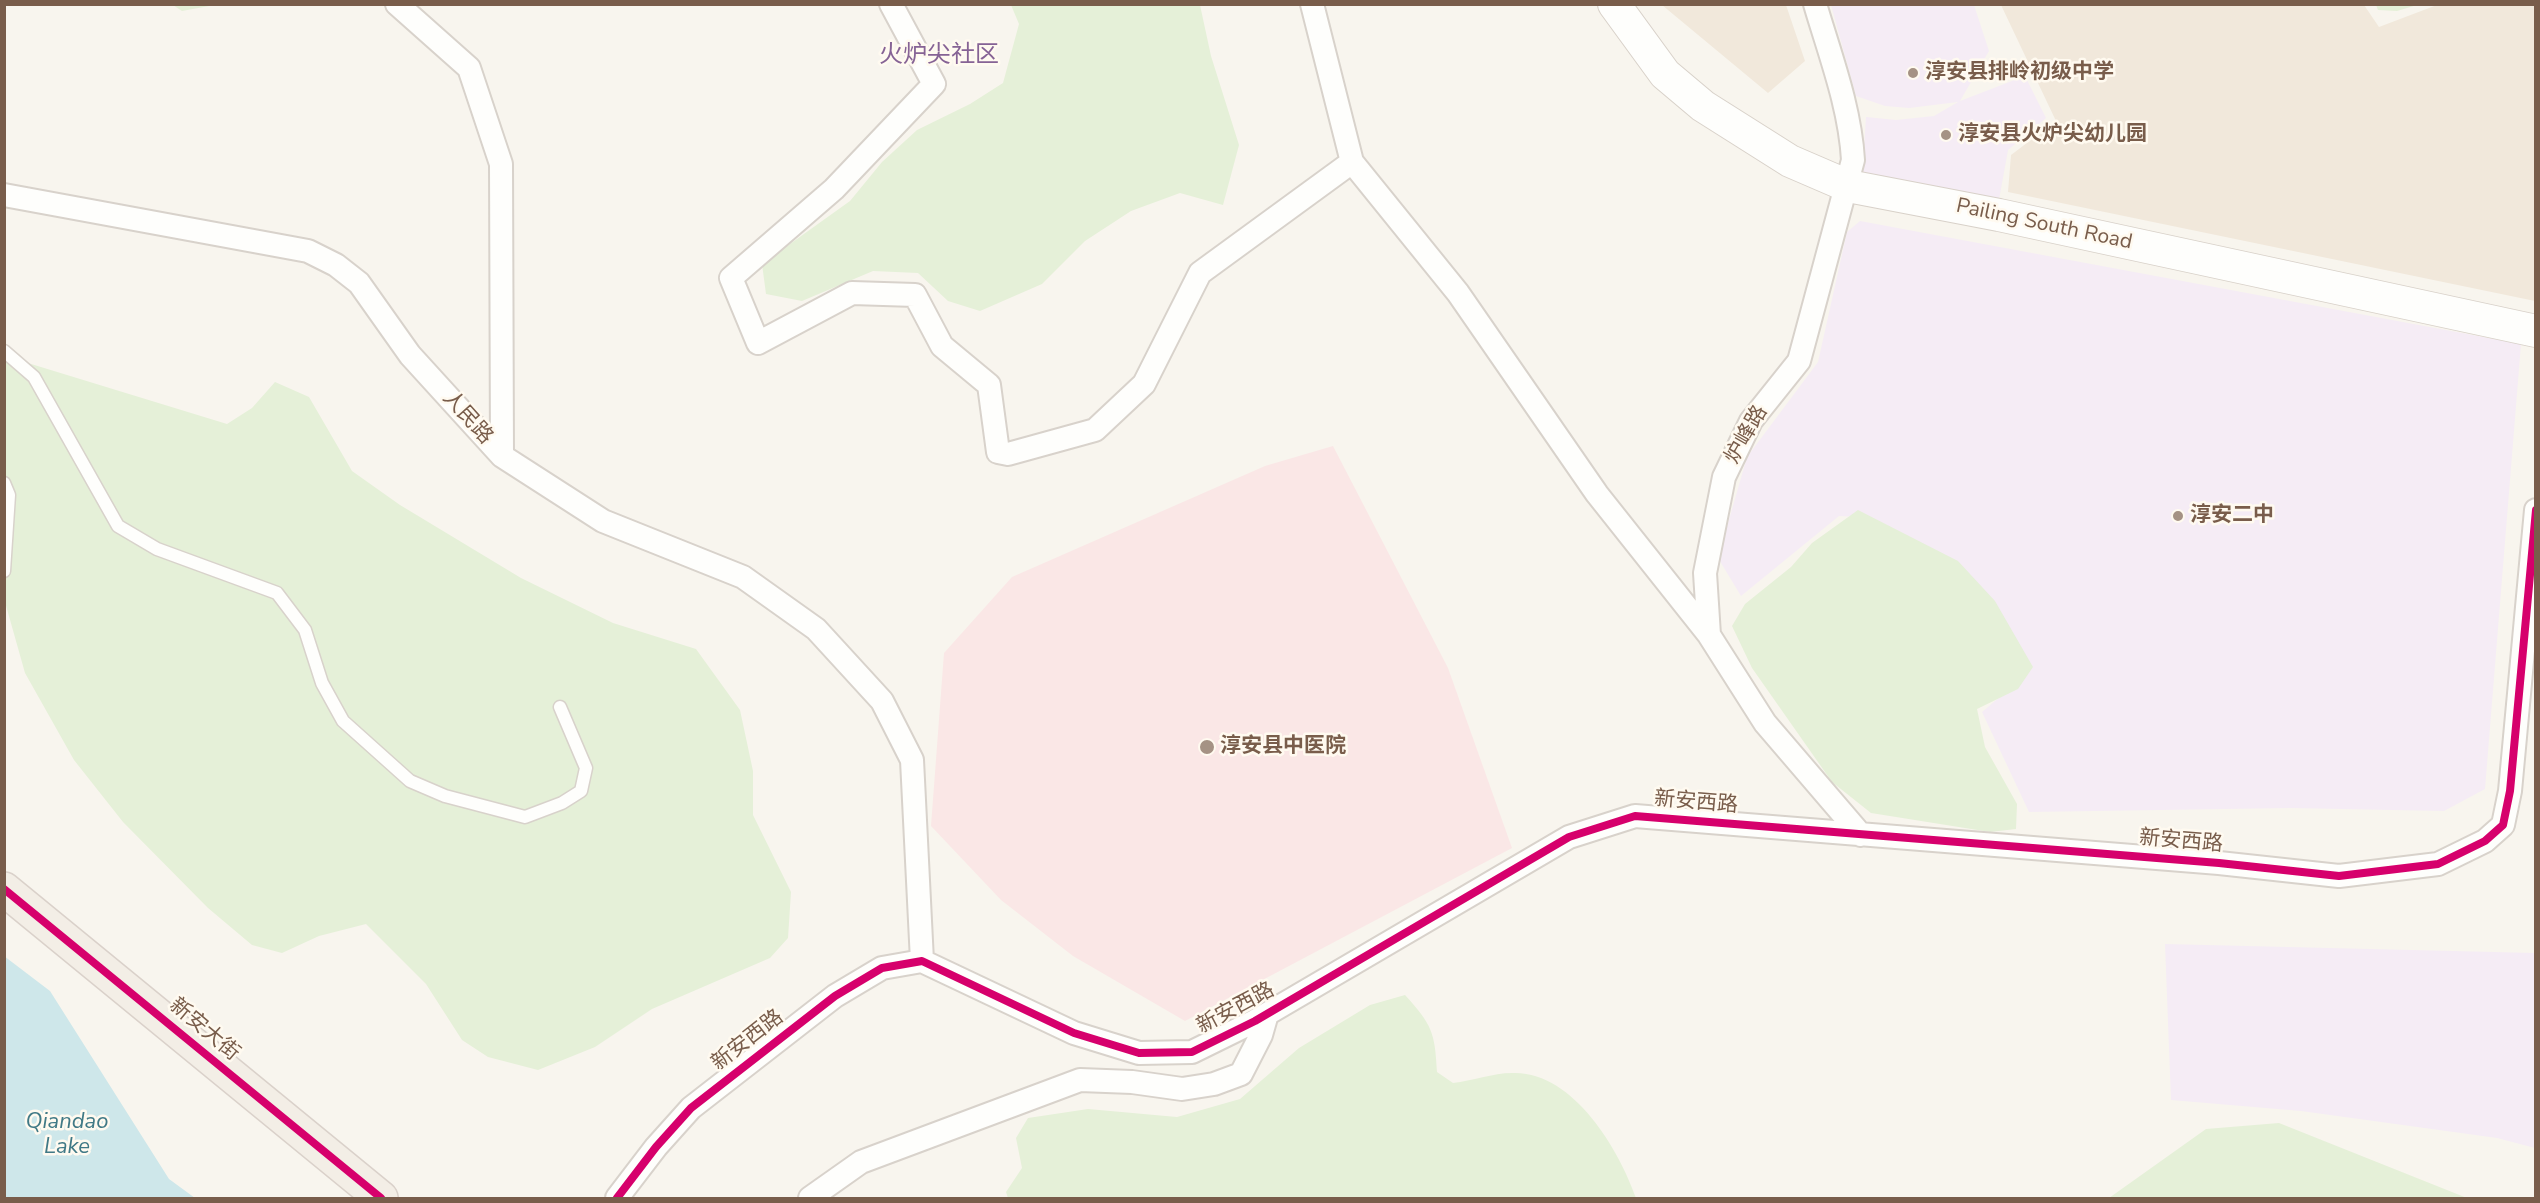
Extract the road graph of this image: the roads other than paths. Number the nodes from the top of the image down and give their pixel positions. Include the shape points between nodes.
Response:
1 (397, 4) edge
2 (891, 4) edge
3 (1312, 4) edge
4 (1614, 4) edge
5 (1815, 4) edge
6 (1352, 162) junction
7 (1848, 186) junction
8 (4, 195) edge
9 (2535, 331) edge
10 (4, 351) edge
11 (502, 456) junction
12 (4, 483) edge
13 (2535, 510) edge
14 (4, 571) edge
15 (1709, 635) junction
16 (560, 707) dead end
17 (1861, 835) junction
18 (4, 889) edge
19 (922, 961) junction
20 (1267, 1014) junction
21 (381, 1198) edge
22 (617, 1198) edge
23 (810, 1198) edge

1 - 11 street, 人民路 via 469,68 501,164
2 - 6 street via 934,84 834,189 731,278 758,344 852,293 915,295 942,346 989,385 998,452 1008,454 1095,430 1144,384 1200,273
3 - 6 street
4 - 7 street, Pailing South Road via 1665,74 1703,106 1790,161
5 - 7 street, 炉峰路 via 1852,137
6 - 15 street via 1458,293 1597,494
7 - 9 street, Pailing South Road
7 - 15 street, 炉峰路 via 1799,361 1751,421 1724,477 1705,573
8 - 11 street, 人民路 via 308,251 336,265 358,283 410,355
10 - 16 lane via 34,377 118,526 157,549 277,593 305,630 322,683 343,721 410,781 445,796 525,817 562,803 581,791 586,768
11 - 19 street via 603,521 743,577 816,629 882,700 912,760
12 - 14 lane via 9,495
13 - 17 street, 新安西路 via 2510,791 2503,825 2485,842 2439,864 2339,876
15 - 17 street, 炉峰路 via 1765,723
17 - 20 street, 新安西路 via 1635,816 1569,837
18 - 21 main road, 新安大街
19 - 20 street, 新安西路 via 1074,1034 1138,1053 1192,1053
19 - 22 street, 新安西路 via 882,968 835,996 700,1101 656,1147
20 - 23 street via 1241,1074 1214,1084 1182,1089 1080,1080 861,1162

